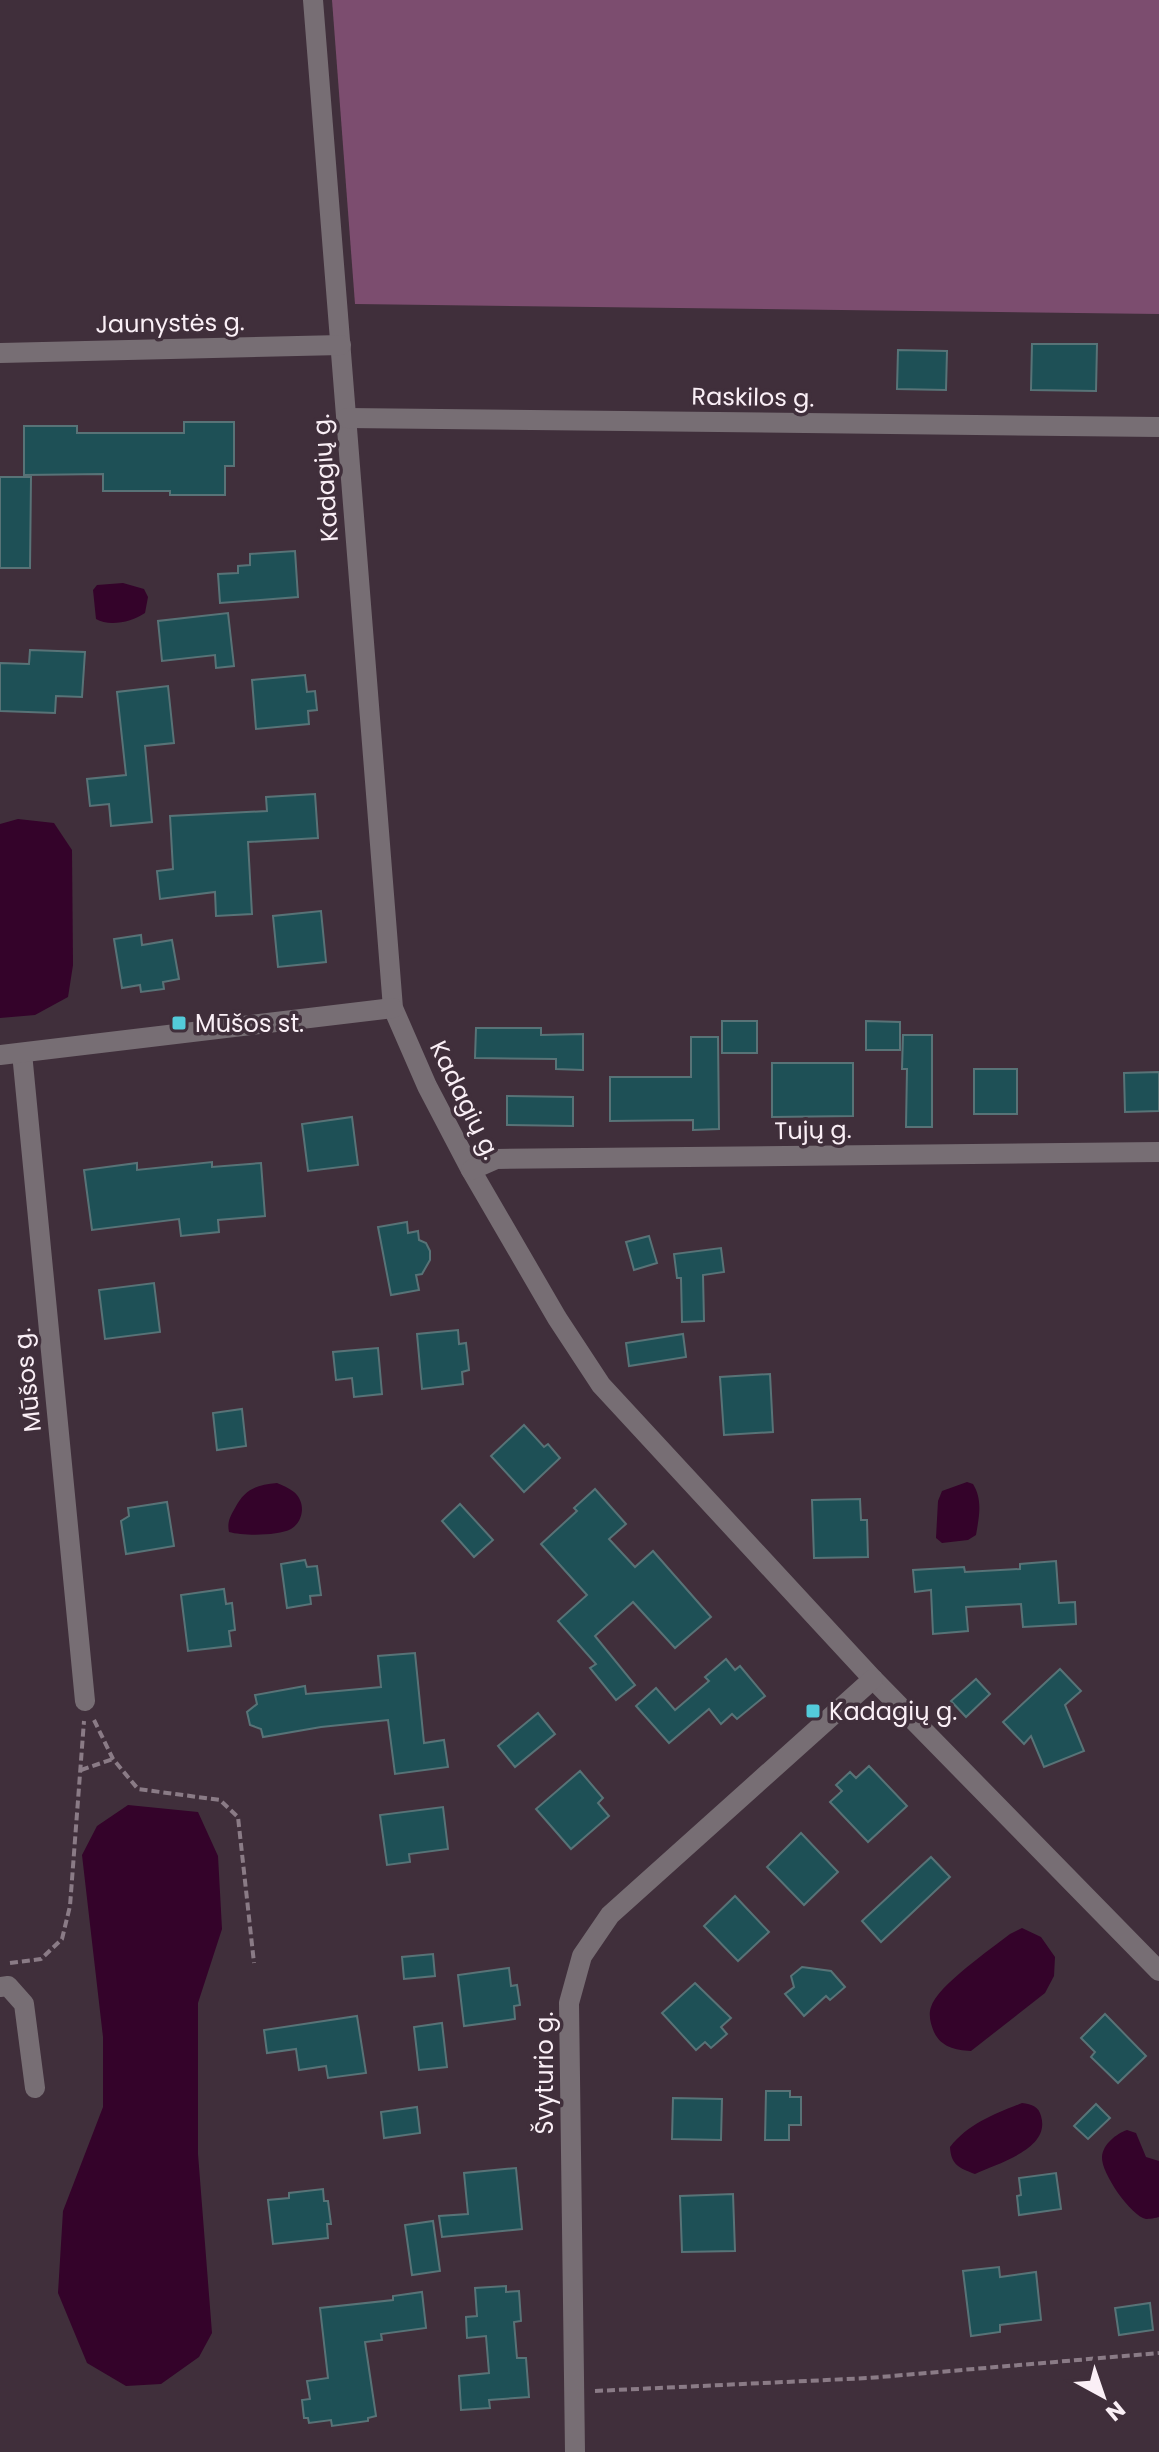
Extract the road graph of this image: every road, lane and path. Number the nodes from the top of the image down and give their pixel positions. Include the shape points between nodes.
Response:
1 (313, 0) edge
2 (341, 345) junction
3 (0, 353) edge
4 (347, 418) junction
5 (1159, 427) edge
6 (393, 1008) junction
7 (22, 1053) junction
8 (0, 1055) edge
9 (1159, 1152) edge
10 (471, 1170) junction
11 (873, 1679) junction
12 (85, 1701) junction
13 (113, 1759) junction
14 (80, 1770) junction
15 (254, 1963) dead end
16 (0, 1965) edge
17 (1159, 1971) edge
18 (0, 1987) edge
19 (35, 2088) dead end
20 (1159, 2353) edge
21 (573, 2392) junction
22 (575, 2452) edge

1 - 2 street, Kadagių g.
2 - 3 street, Jaunystės g.
2 - 4 street, Kadagių g.
4 - 5 street, Raskilos g.
4 - 6 street, Kadagių g.
6 - 7 street
6 - 10 street, Kadagių g.
7 - 8 street
7 - 12 street, Mūšos g.
9 - 10 street, Tujų g. via 496,1159
10 - 11 street, Kadagių g. via 601,1385
11 - 17 street, Kadagių g.
11 - 21 street, Švyturio g. via 610,1915 582,1956 569,2003
12 - 13 path
12 - 14 path
13 - 14 path
13 - 15 path via 138,1789 220,1800 238,1817
14 - 16 path via 70,1906 62,1939 41,1959
18 - 19 street via 8,1986 24,2004
20 - 21 path via 869,2378
21 - 22 street, Švyturio g.

